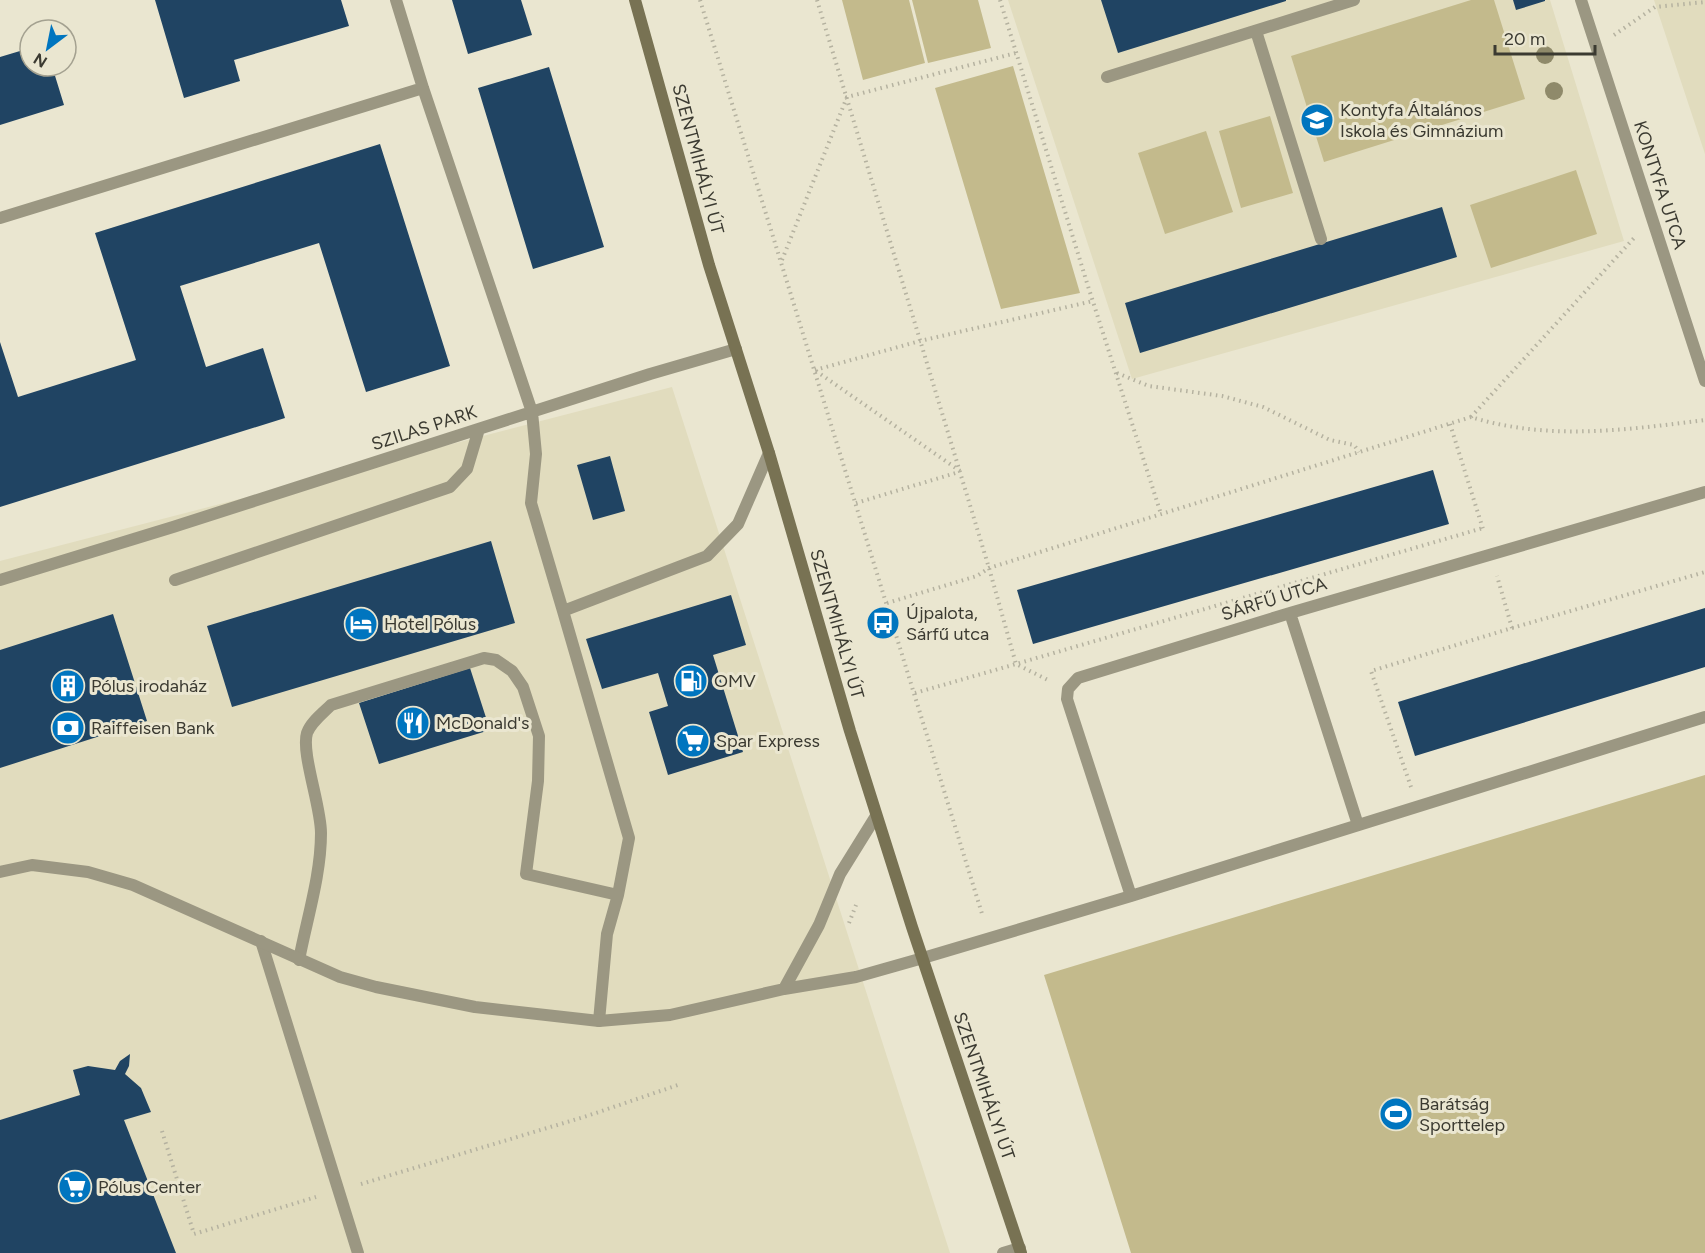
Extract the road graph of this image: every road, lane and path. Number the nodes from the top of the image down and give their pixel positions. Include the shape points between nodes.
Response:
1 (396, 0) edge
2 (635, 0) edge
3 (700, 0) edge
4 (817, 0) edge
5 (1000, 0) edge
6 (1354, 0) edge
7 (1581, 0) edge
8 (1705, 2) edge
9 (1256, 31) junction
10 (1596, 47) junction
11 (1016, 53) junction
12 (1107, 77) dead end
13 (423, 88) junction
14 (847, 97) junction
15 (1652, 216) junction
16 (0, 218) edge
17 (1321, 239) dead end
18 (781, 260) junction
19 (1093, 301) junction
20 (920, 341) junction
21 (736, 349) junction
22 (815, 370) junction
23 (1116, 373) junction
24 (1705, 381) edge
25 (532, 412) junction
26 (1471, 417) junction
27 (1705, 420) edge
28 (1450, 424) junction
29 (479, 429) junction
30 (769, 453) junction
31 (1359, 453) junction
32 (960, 472) junction
33 (1705, 492) edge
34 (856, 503) junction
35 (1161, 514) junction
36 (1483, 528) junction
37 (1491, 554) junction
38 (989, 568) junction
39 (1705, 572) edge
40 (0, 580) edge
41 (175, 580) dead end
42 (887, 603) junction
43 (563, 611) junction
44 (1290, 613) junction
45 (1512, 628) junction
46 (1016, 664) junction
47 (1068, 689) junction
48 (915, 693) junction
49 (1705, 717) edge
50 (1418, 807) junction
51 (876, 816) junction
52 (1358, 825) junction
53 (0, 872) edge
54 (618, 895) junction
55 (1131, 896) junction
56 (856, 905) dead end
57 (849, 924) dead end
58 (990, 938) junction
59 (261, 941) junction
60 (923, 958) junction
61 (299, 960) junction
62 (784, 989) junction
63 (599, 1021) junction
64 (678, 1085) dead end
65 (162, 1131) dead end
66 (339, 1190) junction
67 (1020, 1250) edge
68 (358, 1253) edge
69 (1003, 1253) edge

1 - 13 street
2 - 21 main road, SZENTMIHÁLYI ÚT
3 - 18 path
4 - 14 path
5 - 11 path
6 - 9 street
7 - 10 street, KONTYFA UTCA
8 - 10 path via 1655,7
9 - 12 street
9 - 17 street
10 - 15 street, KONTYFA UTCA
11 - 14 path
11 - 19 path
13 - 16 street
13 - 25 street
14 - 18 path
14 - 20 path
15 - 24 street, KONTYFA UTCA
15 - 26 path
18 - 22 path
19 - 20 path
19 - 23 path
20 - 22 path
20 - 32 path
21 - 25 street, SZILAS PARK
21 - 30 main road, SZENTMIHÁLYI ÚT
22 - 32 path
22 - 34 path
23 - 31 path via 1149,386 1222,396 1263,407 1330,440 1354,446
23 - 35 path
25 - 29 street, SZILAS PARK
25 - 43 street via 536,454 531,503
26 - 27 path via 1532,430 1615,432
26 - 28 path
28 - 31 path
28 - 36 path
29 - 40 street, SZILAS PARK
29 - 41 street via 467,469 450,487
30 - 43 street via 738,524 707,556
30 - 51 main road, SZENTMIHÁLYI ÚT
31 - 35 path
32 - 34 path
32 - 38 path
33 - 37 street, SÁRFŰ UTCA
34 - 42 path
35 - 38 path
36 - 37 path
36 - 46 path
37 - 44 street, SÁRFŰ UTCA
37 - 45 path
38 - 42 path via 977,576
38 - 46 path
39 - 45 path
42 - 48 path
43 - 54 street via 629,838
44 - 47 street, SÁRFŰ UTCA via 1078,678
44 - 52 street
45 - 50 path via 1371,671
46 - 47 path
46 - 48 path
47 - 55 street via 1067,699
48 - 58 path
49 - 50 street
50 - 52 street
51 - 60 main road, SZENTMIHÁLYI ÚT
51 - 62 street via 840,874 819,925
52 - 55 street
53 - 59 street via 32,865 88,872 133,885
54 - 61 street via 526,874 538,781 539,736 523,687 512,671 484,657 331,705 307,733 321,835
54 - 63 street via 607,934
55 - 58 street
56 - 57 path
58 - 60 street
59 - 61 street
59 - 66 street
60 - 62 street via 856,977
60 - 67 main road, SZENTMIHÁLYI ÚT
61 - 63 street via 340,977 387,989 475,1006
62 - 63 street via 670,1015
64 - 66 path
65 - 66 path via 194,1234
66 - 68 street
67 - 69 street

